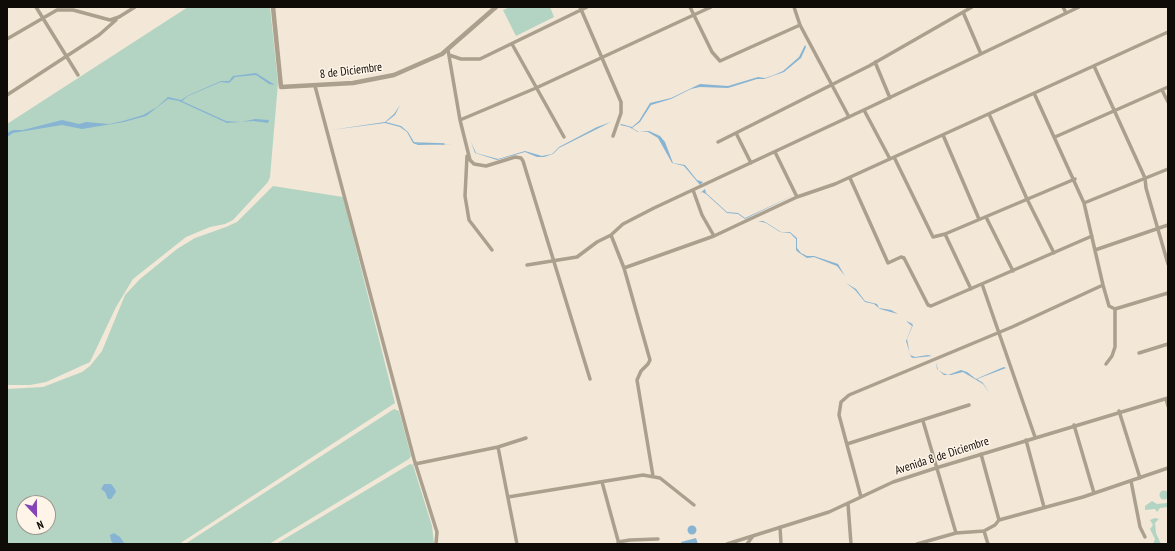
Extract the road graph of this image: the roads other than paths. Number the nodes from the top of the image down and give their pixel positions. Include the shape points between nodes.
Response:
1 (36, 7) edge
2 (135, 7) edge
3 (273, 7) edge
4 (496, 7) edge
5 (587, 7) edge
6 (690, 7) edge
7 (711, 7) edge
8 (794, 7) edge
9 (972, 7) edge
10 (1063, 7) edge
11 (1079, 7) edge
12 (580, 8) edge
13 (963, 12) junction
14 (1066, 13) junction
15 (693, 15) junction
16 (119, 17) junction
17 (43, 18) junction
18 (800, 25) junction
19 (1168, 32) edge
20 (7, 39) edge
21 (512, 44) junction
22 (449, 52) junction
23 (981, 54) junction
24 (66, 56) junction
25 (602, 57) junction
26 (875, 62) junction
27 (1094, 66) junction
28 (78, 75) dead end
29 (831, 85) junction
30 (315, 86) junction
31 (1168, 87) edge
32 (536, 88) junction
33 (1162, 90) junction
34 (1034, 94) junction
35 (7, 95) edge
36 (890, 98) junction
37 (1168, 102) edge
38 (864, 110) junction
39 (1114, 111) junction
40 (989, 114) junction
41 (849, 118) junction
42 (460, 120) junction
43 (736, 133) junction
44 (943, 135) junction
45 (613, 136) dead end
46 (564, 137) dead end
47 (1055, 137) junction
48 (718, 142) dead end
49 (776, 152) junction
50 (467, 155) junction
51 (894, 157) junction
52 (890, 160) junction
53 (751, 163) junction
54 (1168, 170) edge
55 (850, 178) junction
56 (1145, 178) junction
57 (1075, 179) junction
58 (693, 190) junction
59 (797, 197) junction
60 (1027, 199) junction
61 (1084, 203) junction
62 (986, 217) junction
63 (979, 219) junction
64 (1168, 225) edge
65 (1157, 228) junction
66 (945, 234) junction
67 (611, 235) junction
68 (714, 236) junction
69 (1092, 236) junction
70 (492, 250) dead end
71 (1095, 250) junction
72 (1054, 253) junction
73 (553, 260) junction
74 (527, 264) dead end
75 (1168, 264) edge
76 (624, 268) junction
77 (1013, 270) junction
78 (982, 284) junction
79 (1102, 285) junction
80 (971, 289) junction
81 (1168, 293) edge
82 (1115, 309) junction
83 (999, 332) junction
84 (1168, 344) edge
85 (1139, 353) dead end
86 (1106, 364) dead end
87 (590, 379) dead end
88 (1167, 398) edge
89 (969, 405) dead end
90 (1168, 406) edge
91 (1120, 411) junction
92 (923, 421) junction
93 (1074, 425) junction
94 (1035, 437) junction
95 (526, 438) dead end
96 (1026, 440) junction
97 (847, 444) junction
98 (498, 446) junction
99 (982, 454) junction
100 (415, 464) junction
101 (936, 468) junction
102 (1168, 468) edge
103 (653, 476) junction
104 (1140, 478) junction
105 (1131, 481) junction
106 (602, 482) junction
107 (1094, 493) junction
108 (508, 497) junction
109 (861, 497) junction
110 (848, 504) junction
111 (694, 505) dead end
112 (1044, 507) junction
113 (999, 520) junction
114 (780, 527) junction
115 (984, 531) junction
116 (956, 533) junction
117 (753, 536) junction
118 (1145, 537) dead end
119 (658, 539) dead end
120 (619, 543) edge
121 (734, 543) edge
122 (436, 544) edge
123 (517, 544) edge
124 (727, 544) edge
125 (747, 544) edge
126 (781, 544) edge
127 (851, 544) edge
128 (917, 544) edge
129 (988, 544) edge

1 - 17 street
2 - 16 street
3 - 30 street, 8 de Diciembre via 281,87
4 - 22 street, 8 de Diciembre
5 - 12 street
6 - 15 street
7 - 15 street
8 - 18 street
9 - 13 street
10 - 14 street
11 - 14 street
12 - 21 street
12 - 25 street
13 - 23 street
13 - 26 street
14 - 23 street
15 - 18 street via 712,52 720,61
15 - 25 street
16 - 17 street via 105,19 63,9 53,11
16 - 24 street via 98,35
17 - 20 street
17 - 24 street
18 - 29 street
19 - 27 street
21 - 22 street via 474,60 461,59
21 - 32 street
22 - 30 street, 8 de Diciembre via 382,79
22 - 42 street
23 - 36 street
24 - 28 street
24 - 35 street
25 - 32 street
25 - 45 street via 621,102 621,113
26 - 29 street
26 - 36 street
27 - 34 street
27 - 39 street
29 - 41 street
29 - 43 street
30 - 100 street
31 - 33 street
32 - 42 street
32 - 46 street
33 - 37 street
33 - 39 street
34 - 40 street
34 - 47 street
36 - 38 street
38 - 41 street
38 - 52 street
39 - 47 street
39 - 56 street
40 - 44 street
40 - 60 street
41 - 49 street
42 - 50 street
43 - 48 street
43 - 53 street
44 - 51 street
44 - 63 street
47 - 57 street
49 - 53 street
49 - 59 street
50 - 70 street via 465,196 469,220
50 - 73 street via 479,165 492,165 515,157 522,159
51 - 52 street
51 - 66 street via 931,236
52 - 55 street
53 - 58 street
54 - 56 street
55 - 59 street
55 - 80 street via 888,263 904,258 928,305 934,305
56 - 61 street
56 - 65 street
57 - 60 street
57 - 61 street
58 - 67 street via 623,224
58 - 68 street
59 - 68 street
60 - 62 street
60 - 72 street
61 - 69 street
62 - 63 street
62 - 77 street
63 - 66 street
64 - 65 street
65 - 71 street
65 - 75 street
66 - 80 street
67 - 73 street via 577,257
67 - 76 street
68 - 76 street
69 - 71 street
69 - 72 street
71 - 79 street
72 - 77 street
73 - 74 street
73 - 87 street
76 - 103 street via 650,360 637,380
77 - 78 street
78 - 80 street
78 - 83 street
79 - 82 street via 1108,303
79 - 83 street
81 - 82 street
82 - 86 street via 1115,347
83 - 94 street
83 - 97 street via 849,395 841,402 839,415
84 - 85 street
88 - 90 street
88 - 91 street, Avenida 8 de Diciembre
89 - 92 street
91 - 93 street, Avenida 8 de Diciembre
91 - 104 street
92 - 97 street
92 - 101 street
93 - 94 street, Avenida 8 de Diciembre
93 - 107 street
94 - 96 street, Avenida 8 de Diciembre
95 - 98 street
96 - 99 street, Avenida 8 de Diciembre
96 - 112 street
97 - 109 street
98 - 100 street
98 - 108 street
99 - 101 street, Avenida 8 de Diciembre
99 - 113 street
100 - 122 street via 437,532
101 - 109 street, Avenida 8 de Diciembre via 893,482
101 - 116 street
102 - 104 street
103 - 106 street via 634,475
103 - 111 street via 668,484
104 - 105 street
105 - 107 street
105 - 118 street via 1140,527
106 - 108 street
106 - 120 street
107 - 112 street
108 - 123 street
109 - 110 street, Avenida 8 de Diciembre
110 - 114 street, Avenida 8 de Diciembre
110 - 127 street
112 - 113 street
113 - 115 street
114 - 117 street, Avenida 8 de Diciembre
114 - 126 street
115 - 116 street
115 - 129 street
116 - 128 street
117 - 121 street, Avenida 8 de Diciembre
117 - 125 street
119 - 120 street
121 - 124 street, Avenida 8 de Diciembre

